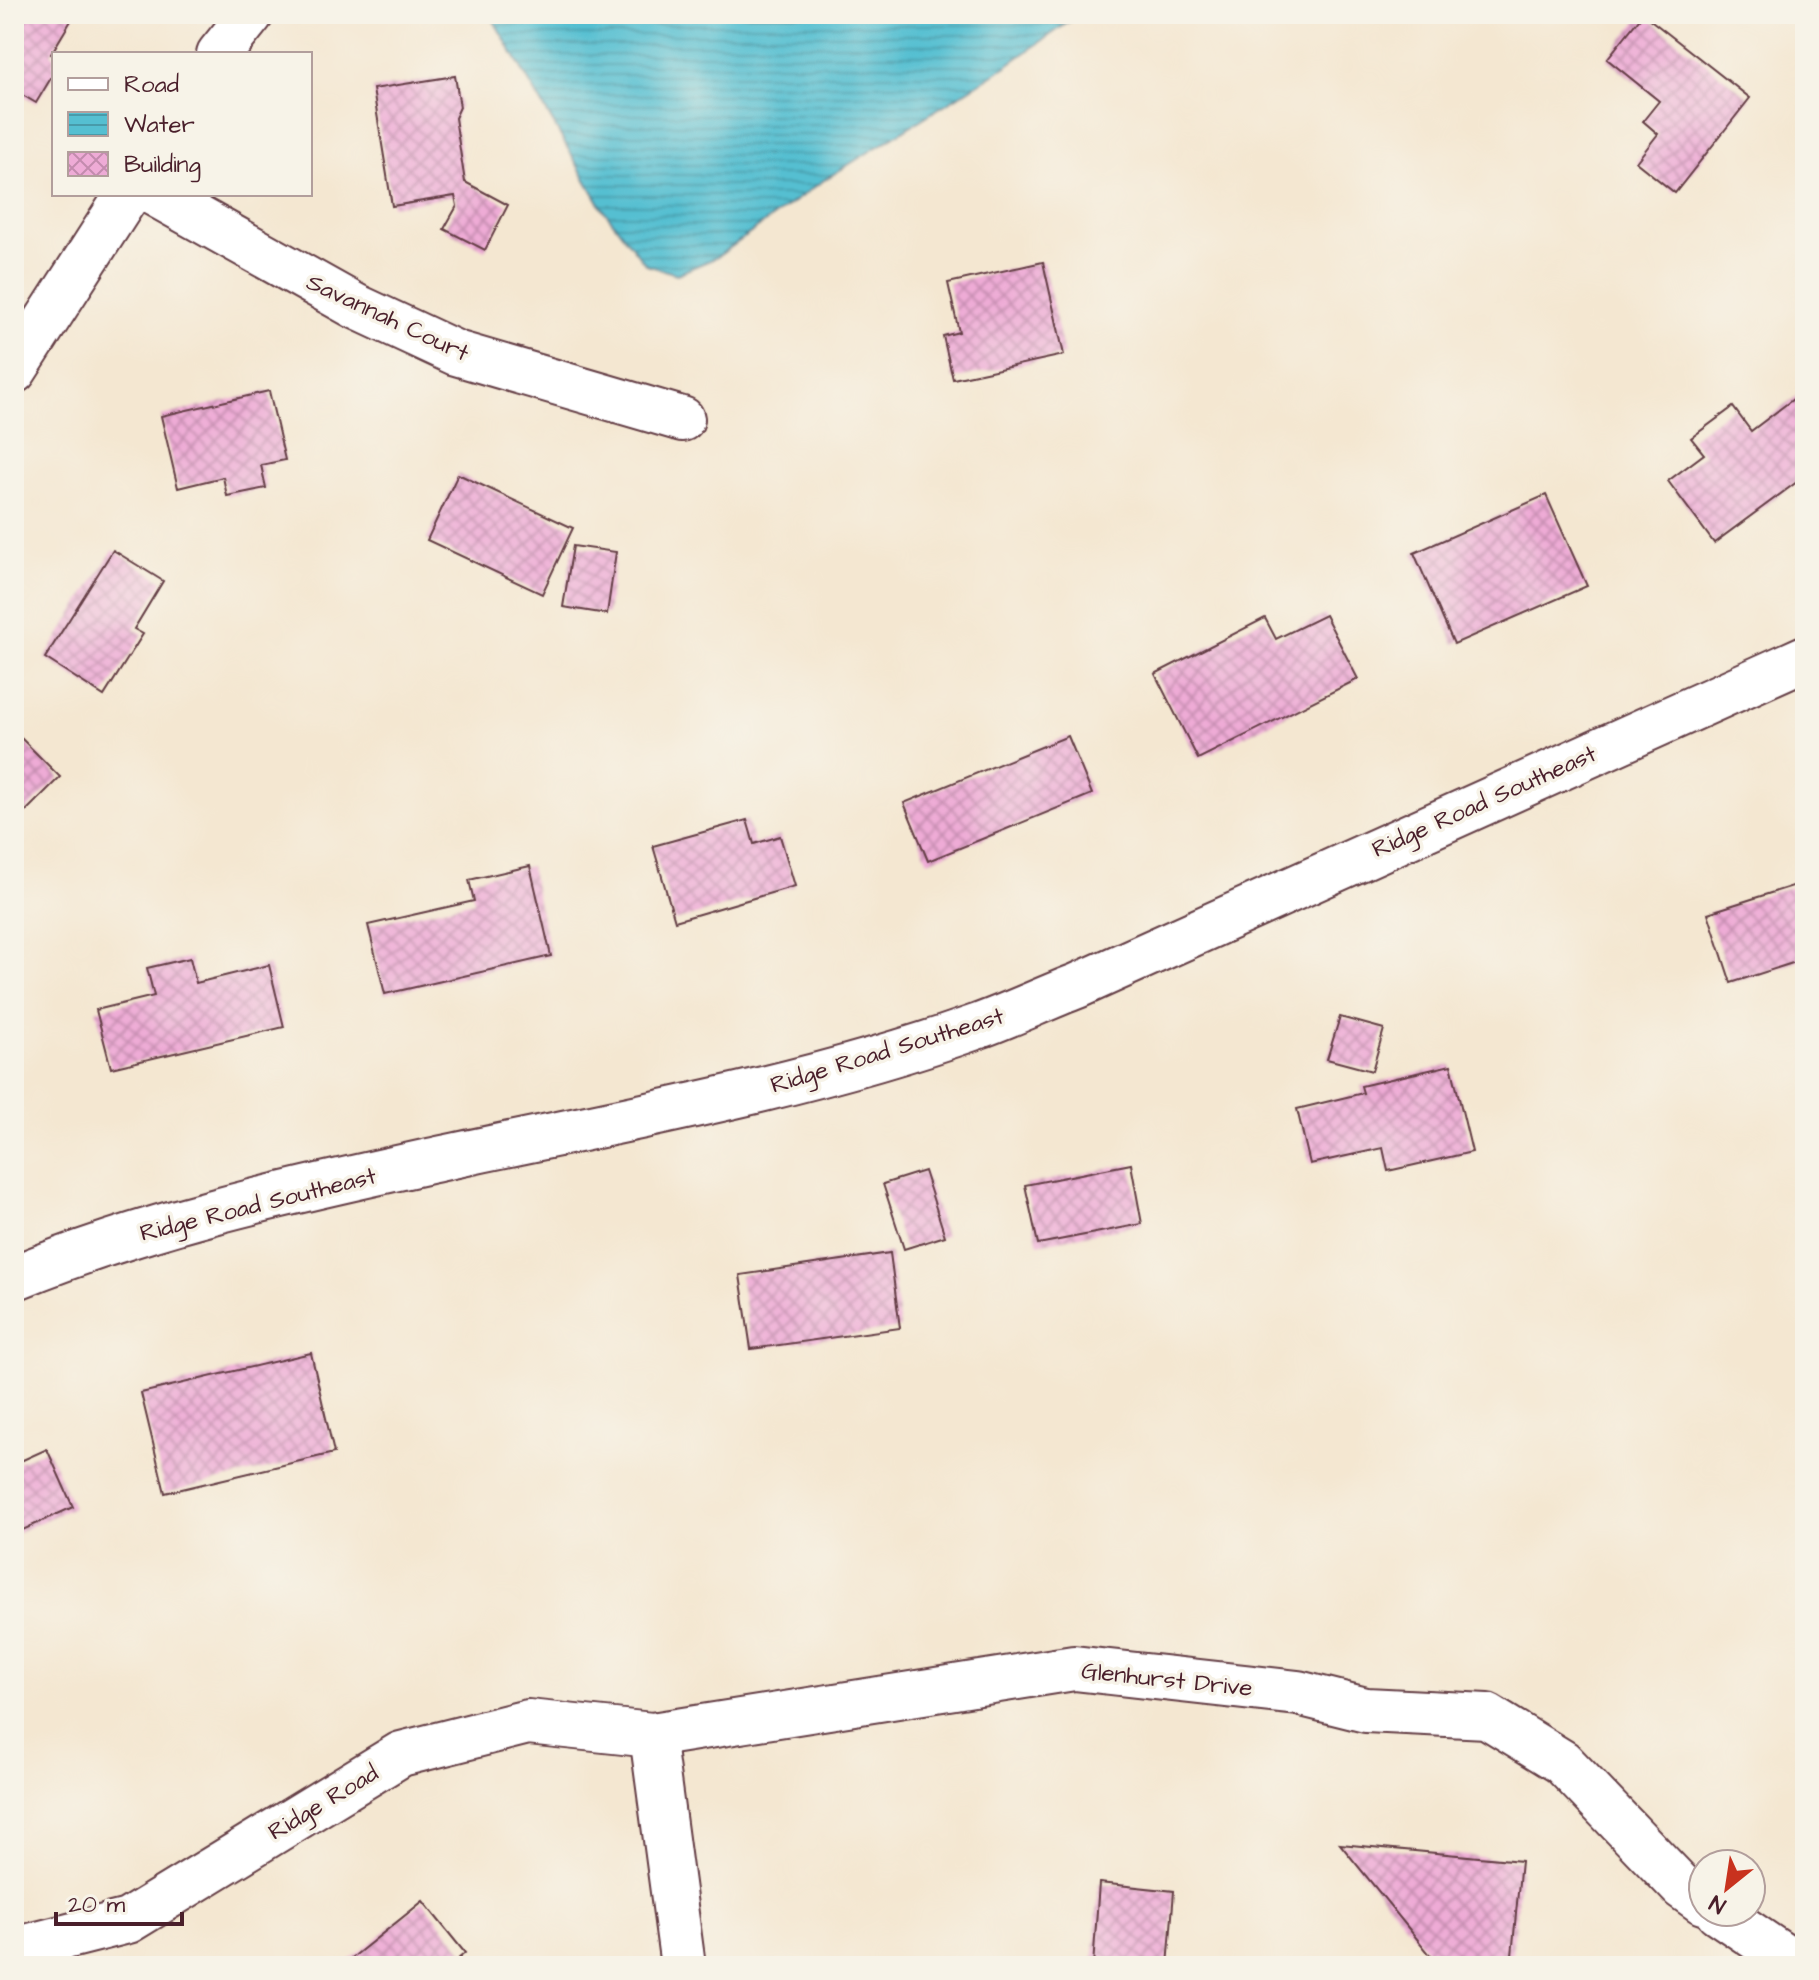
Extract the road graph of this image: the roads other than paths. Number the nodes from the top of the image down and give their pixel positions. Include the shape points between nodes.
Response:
1 (251, 14) edge
2 (221, 52) edge
3 (127, 196) edge
4 (159, 196) edge
5 (14, 371) edge
6 (682, 419) dead end
7 (1805, 658) edge
8 (14, 1278) edge
9 (652, 1735) junction
10 (1687, 1891) edge
11 (1742, 1928) edge
12 (30, 1954) edge
13 (683, 1966) edge
14 (1798, 1966) edge

1 - 2 street
3 - 5 street
4 - 6 street, Savannah Court via 355,306 456,353
7 - 8 street, Ridge Road Southeast via 977,1027 748,1091 284,1193 108,1243
9 - 10 street, Glenhurst Drive via 1074,1668 1298,1693 1366,1710 1487,1716 1562,1762
9 - 12 street, Ridge Road via 528,1722 401,1754 128,1921
9 - 13 street
11 - 14 street

